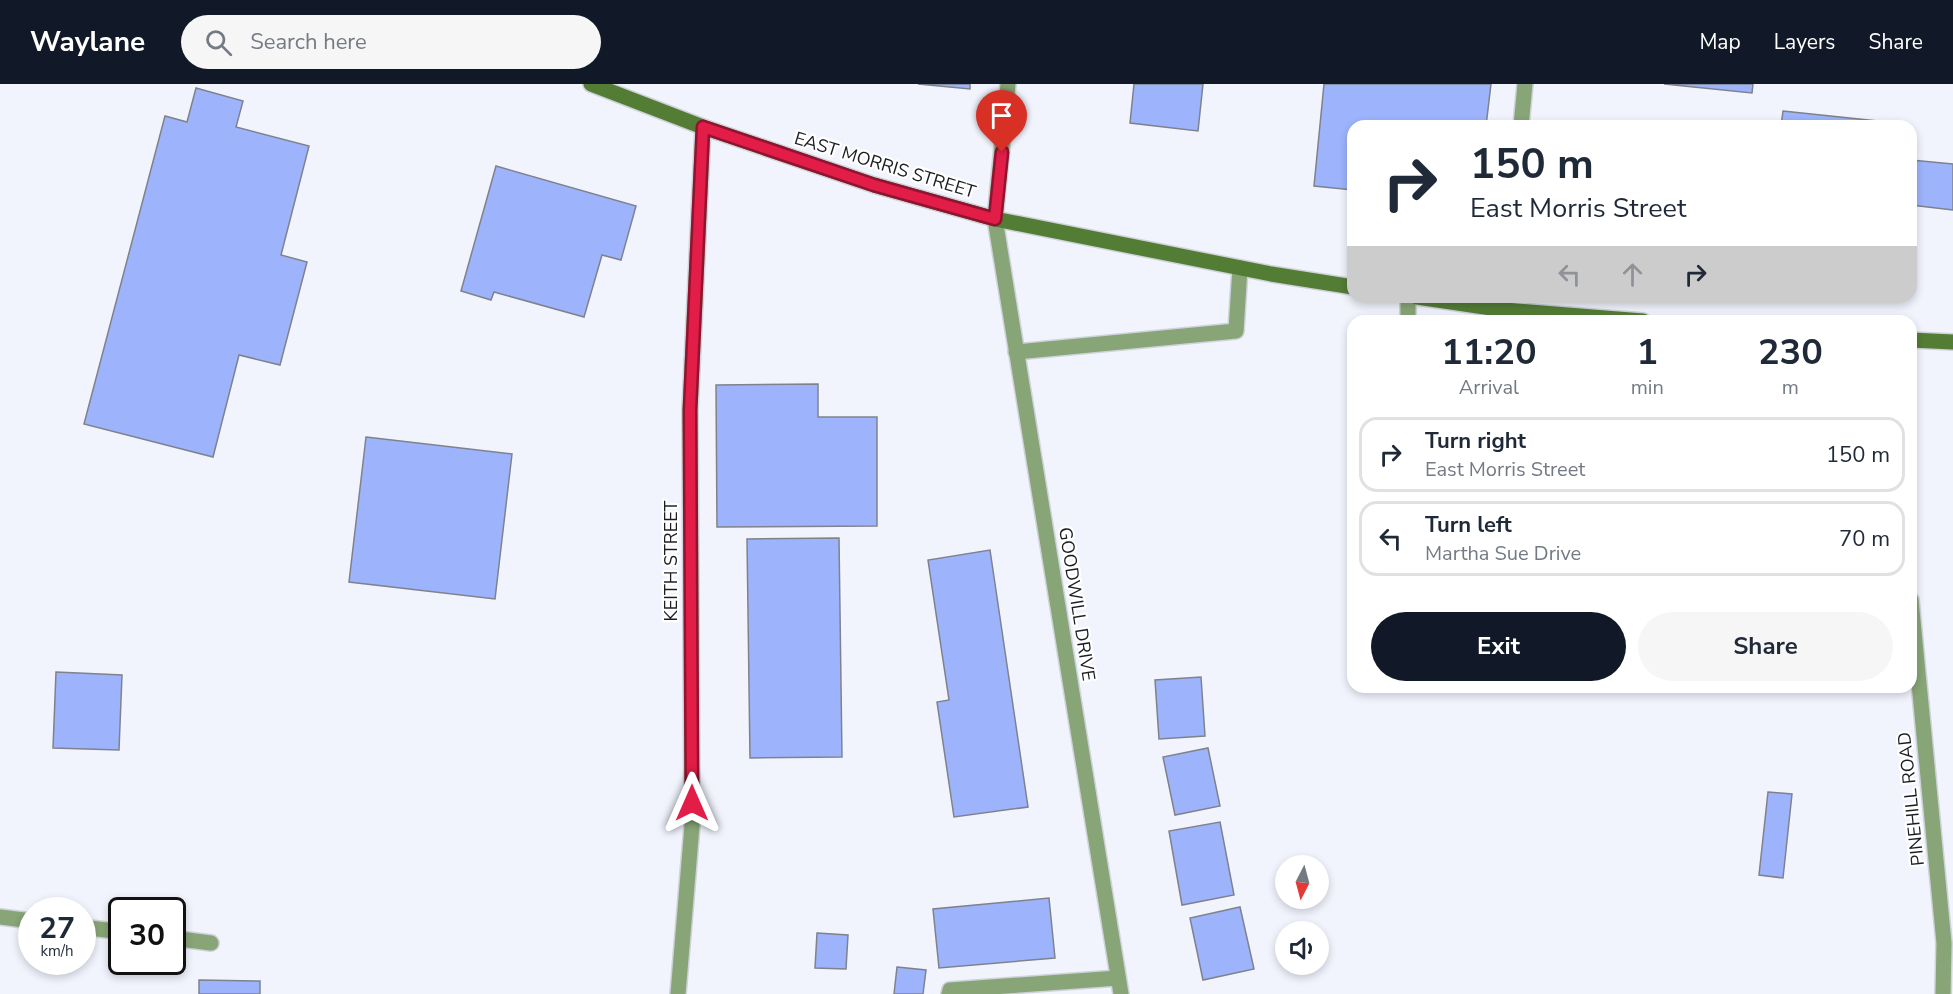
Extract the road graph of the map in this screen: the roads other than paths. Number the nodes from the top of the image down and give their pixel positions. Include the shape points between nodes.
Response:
1 (591, 84) edge
2 (1008, 84) edge
3 (1525, 84) edge
4 (1522, 120) edge
5 (703, 127) junction
6 (995, 219) junction
7 (1240, 268) junction
8 (1347, 286) edge
9 (1506, 304) edge
10 (1595, 315) edge
11 (1917, 340) edge
12 (1953, 342) edge
13 (1016, 352) junction
14 (1917, 662) edge
15 (0, 917) edge
16 (18, 919) edge
17 (186, 940) edge
18 (211, 943) dead end
19 (1118, 978) junction
20 (678, 994) edge
21 (950, 994) edge
22 (1121, 994) edge
23 (1943, 994) edge

1 - 5 main road, EAST MORRIS STREET
2 - 6 street, GOODWILL DRIVE
3 - 4 street
5 - 6 main road, EAST MORRIS STREET via 874,185
5 - 20 street, KEITH STREET via 690,410 692,826
6 - 7 main road, EAST MORRIS STREET
6 - 13 street, GOODWILL DRIVE
7 - 8 main road, EAST MORRIS STREET
7 - 13 street via 1236,331
9 - 10 main road
11 - 12 main road
13 - 19 street, GOODWILL DRIVE
14 - 23 street, PINEHILL ROAD via 1944,943
15 - 16 street
17 - 18 street
19 - 21 street via 950,990
19 - 22 street, GOODWILL DRIVE

